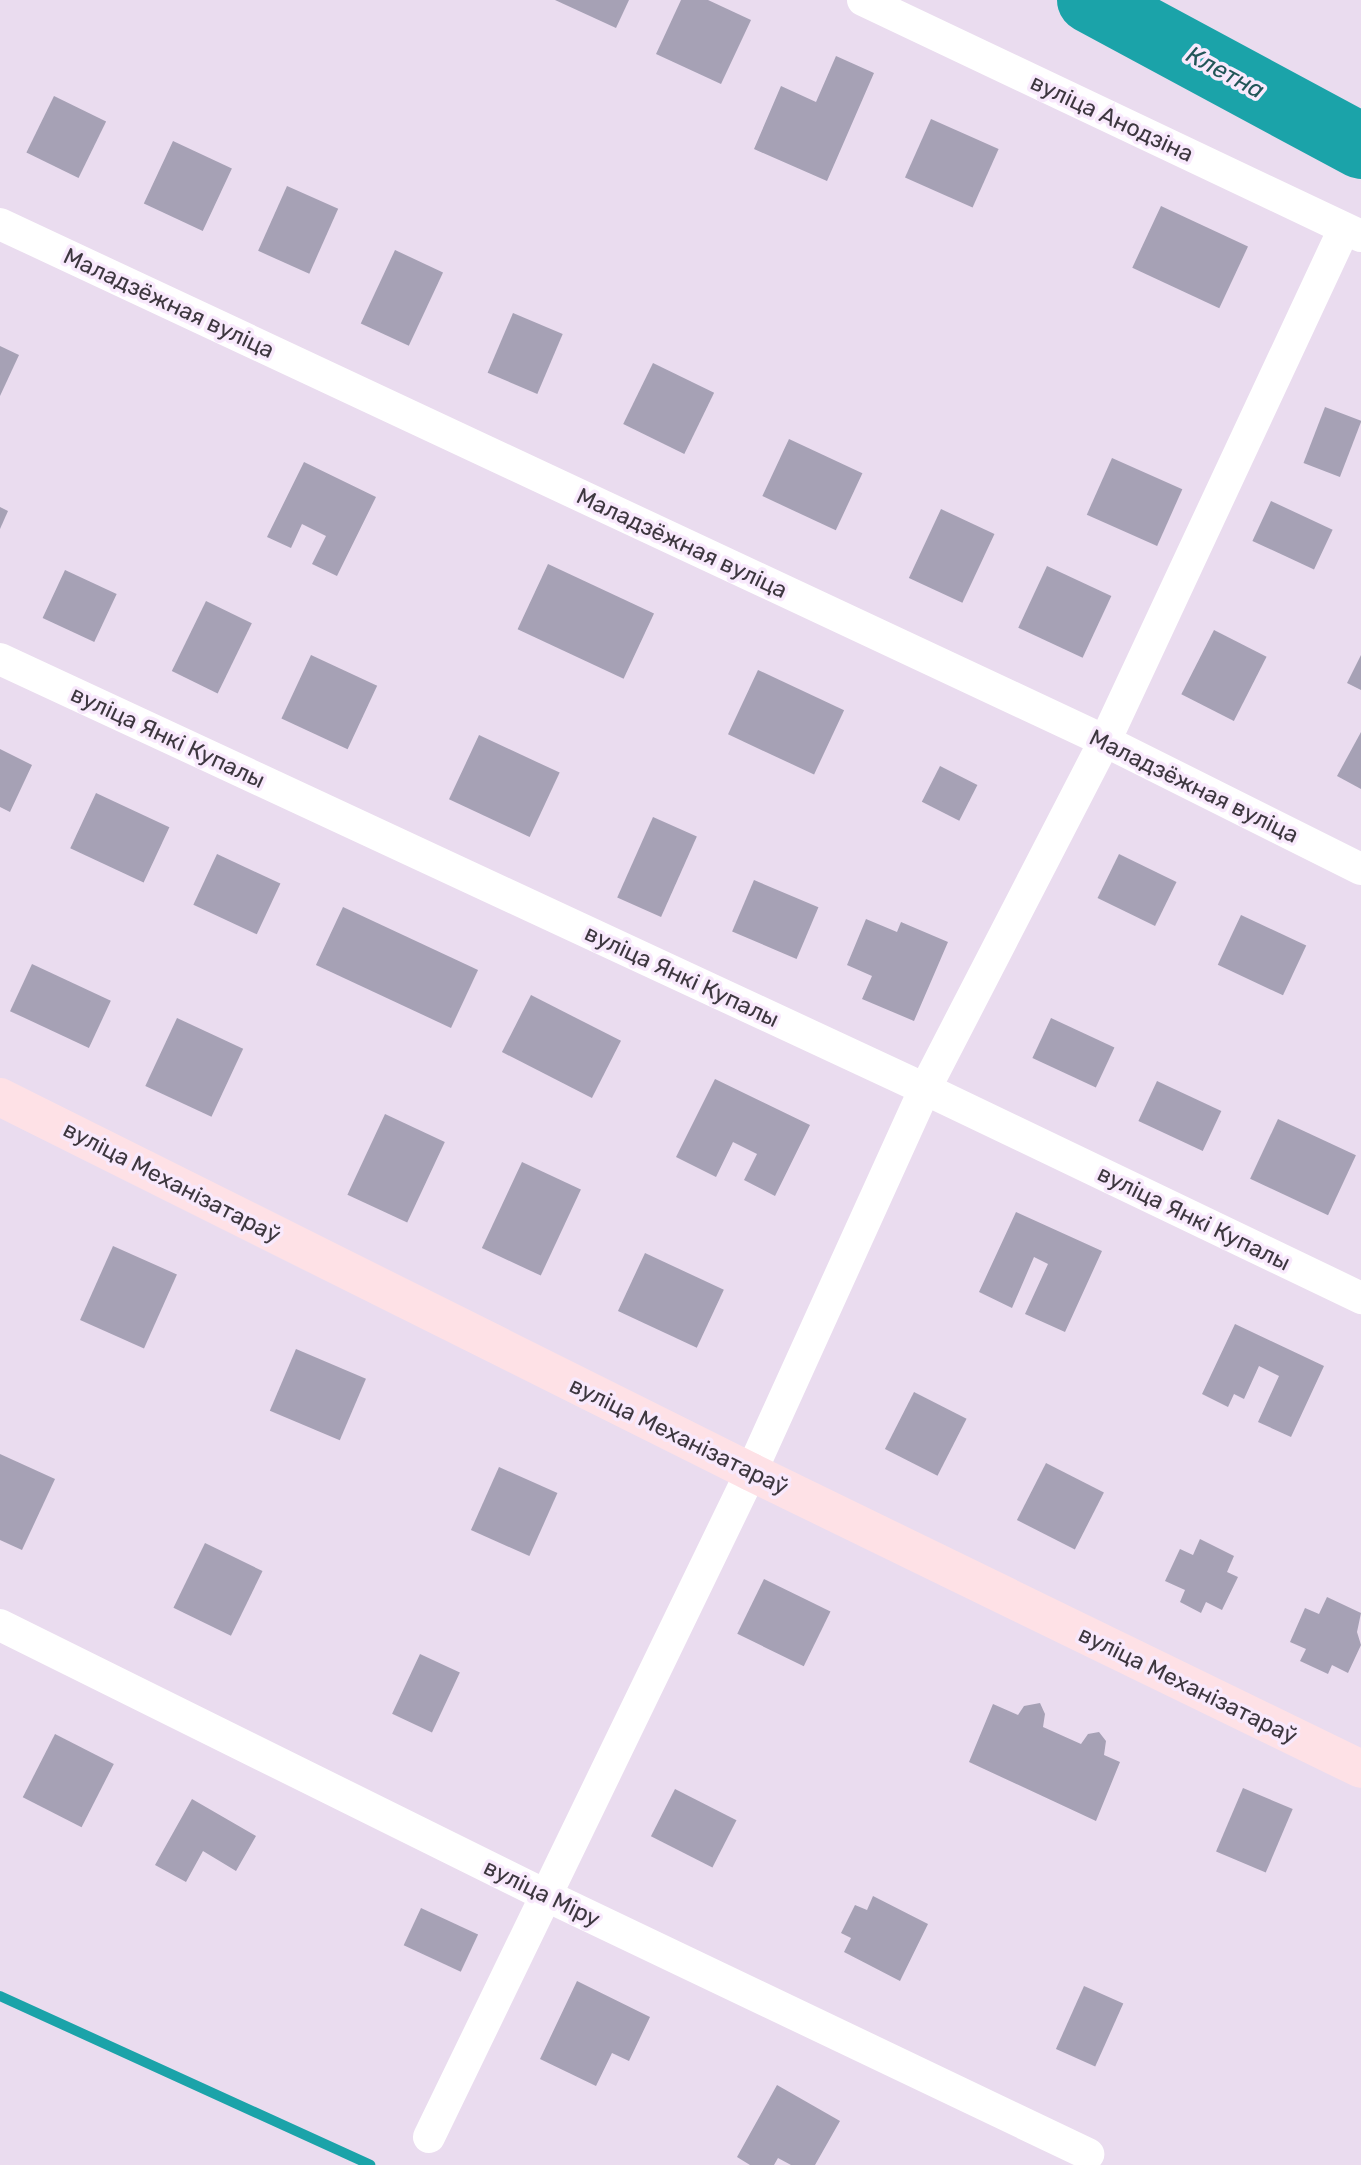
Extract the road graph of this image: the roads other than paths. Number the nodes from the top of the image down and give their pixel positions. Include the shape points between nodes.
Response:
1 (863, 0) edge
2 (0, 224) edge
3 (1353, 232) edge
4 (0, 659) edge
5 (1105, 741) junction
6 (1361, 869) edge
7 (925, 1089) junction
8 (0, 1097) edge
9 (1361, 1298) edge
10 (751, 1472) junction
11 (0, 1625) edge
12 (1361, 1769) edge
13 (545, 1895) junction
14 (429, 2137) dead end
15 (1088, 2154) dead end

1 - 3 street, вуліца Анодзіна
2 - 5 street, Маладзёжная вуліца
3 - 5 street
4 - 7 street, вуліца Янкі Купалы
5 - 6 street, Маладзёжная вуліца
5 - 7 street
7 - 9 street, вуліца Янкі Купалы
7 - 10 street
8 - 10 street, вуліца Механізатараў
10 - 12 street, вуліца Механізатараў
10 - 13 street
11 - 13 street, вуліца Міру
13 - 14 street
13 - 15 street, вуліца Міру

